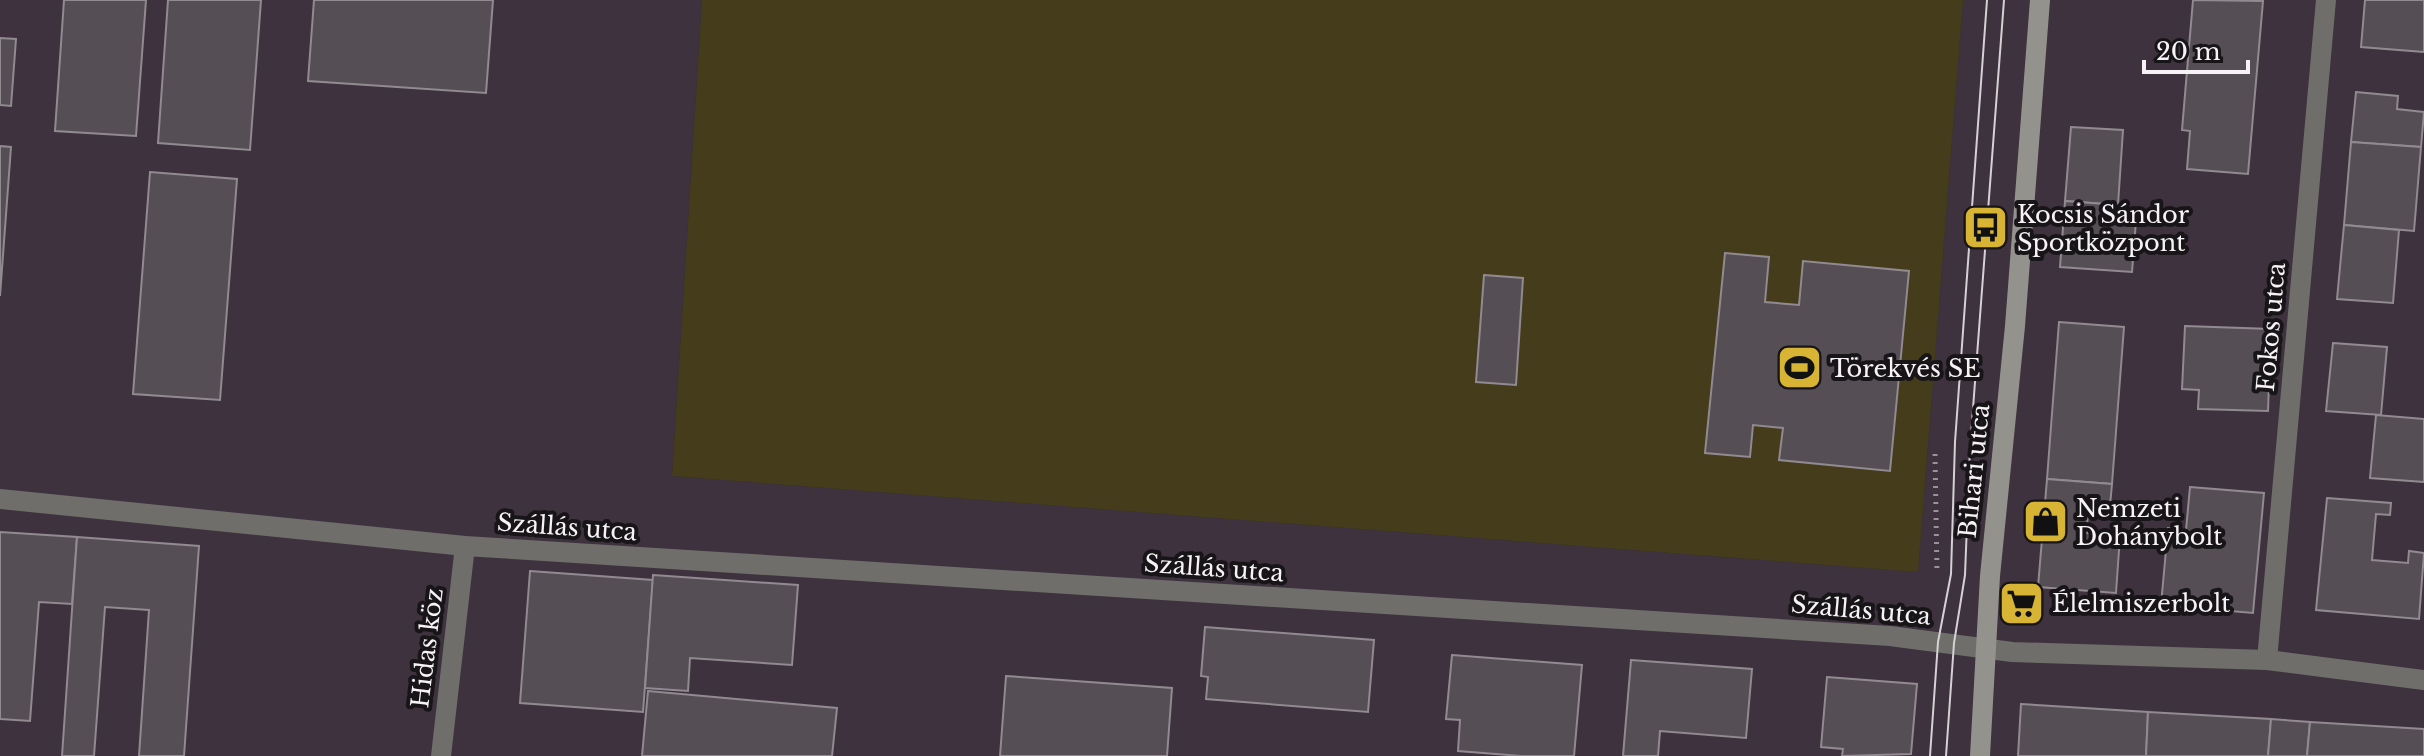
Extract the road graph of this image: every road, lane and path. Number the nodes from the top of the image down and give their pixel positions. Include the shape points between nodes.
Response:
1 (2040, 0) edge
2 (2326, 0) edge
3 (1935, 454) dead end
4 (0, 499) edge
5 (465, 546) junction
6 (1937, 574) dead end
7 (1988, 649) junction
8 (2267, 660) junction
9 (2424, 680) edge
10 (441, 756) edge
11 (1980, 756) edge

1 - 7 street, Bihari utca
2 - 8 street, Fokos utca
3 - 6 path
4 - 5 street, Szállás utca
5 - 7 street, Szállás utca via 1890,636
5 - 10 street, Hidas köz
7 - 8 street, Szállás utca
7 - 11 street, Bihari utca
8 - 9 street, Szállás utca

